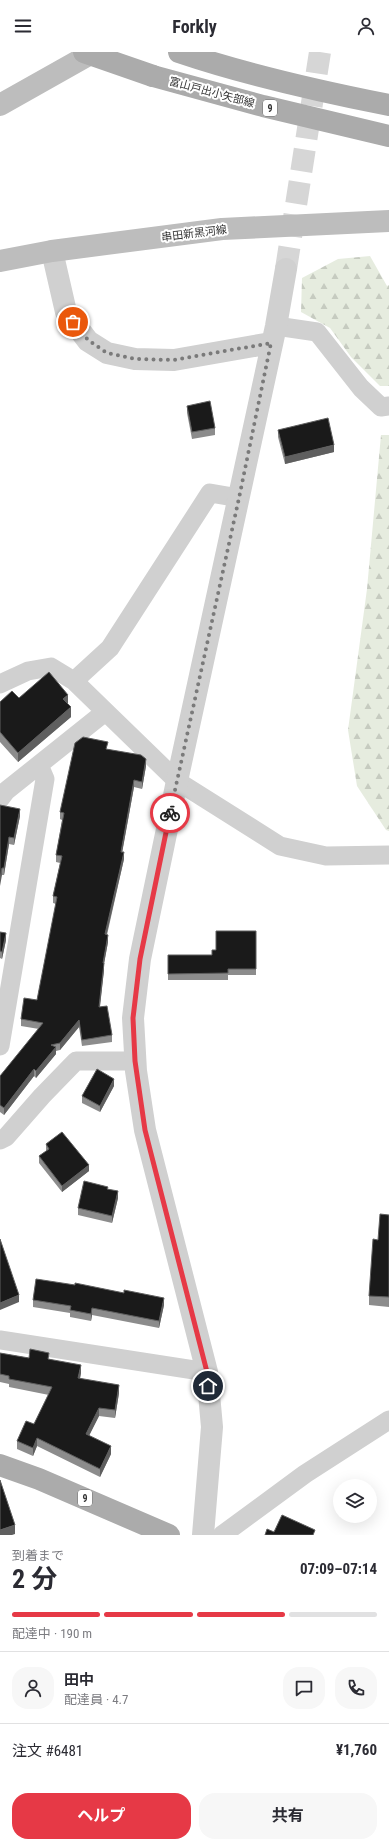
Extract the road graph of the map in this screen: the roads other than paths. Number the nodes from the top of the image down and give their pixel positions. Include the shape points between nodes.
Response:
1 (84, 52) edge
2 (94, 52) edge
3 (179, 52) edge
4 (0, 105) edge
5 (389, 105) edge
6 (389, 136) edge
7 (389, 221) edge
8 (52, 251) junction
9 (0, 261) edge
10 (286, 269) tunnel mouth
11 (274, 335) junction
12 (389, 406) edge
13 (239, 498) junction
14 (74, 681) junction
15 (0, 684) edge
16 (105, 712) junction
17 (39, 765) junction
18 (177, 781) junction
19 (0, 799) edge
20 (389, 855) edge
21 (0, 1046) edge
22 (135, 1061) junction
23 (0, 1140) edge
24 (0, 1340) edge
25 (207, 1372) junction
26 (389, 1420) edge
27 (0, 1464) edge
28 (169, 1535) edge
29 (203, 1535) edge
30 (222, 1535) edge

1 - 6 main road, 富山戸出小矢部線 / 9, bridge via 153,76
2 - 4 main road
3 - 5 main road via 329,93
7 - 8 main road, 串田新黒河線 via 222,229
8 - 9 main road, 串田新黒河線
8 - 11 street via 66,312 88,340 107,353 135,359 174,360
10 - 11 street
11 - 12 street via 317,332 361,388 381,407
11 - 13 street
13 - 14 street via 210,493 110,648
13 - 18 street
14 - 15 street via 51,667 28,672
14 - 16 street
16 - 17 street
16 - 18 street
17 - 19 street via 6,791
17 - 21 street via 45,779
18 - 20 street via 280,846 326,856
18 - 22 street via 140,959 133,1018
22 - 23 street via 76,1061 6,1137
22 - 25 street via 145,1130
24 - 25 street
25 - 29 street via 212,1427
26 - 30 street via 304,1474
27 - 28 main road, 9 via 101,1504

